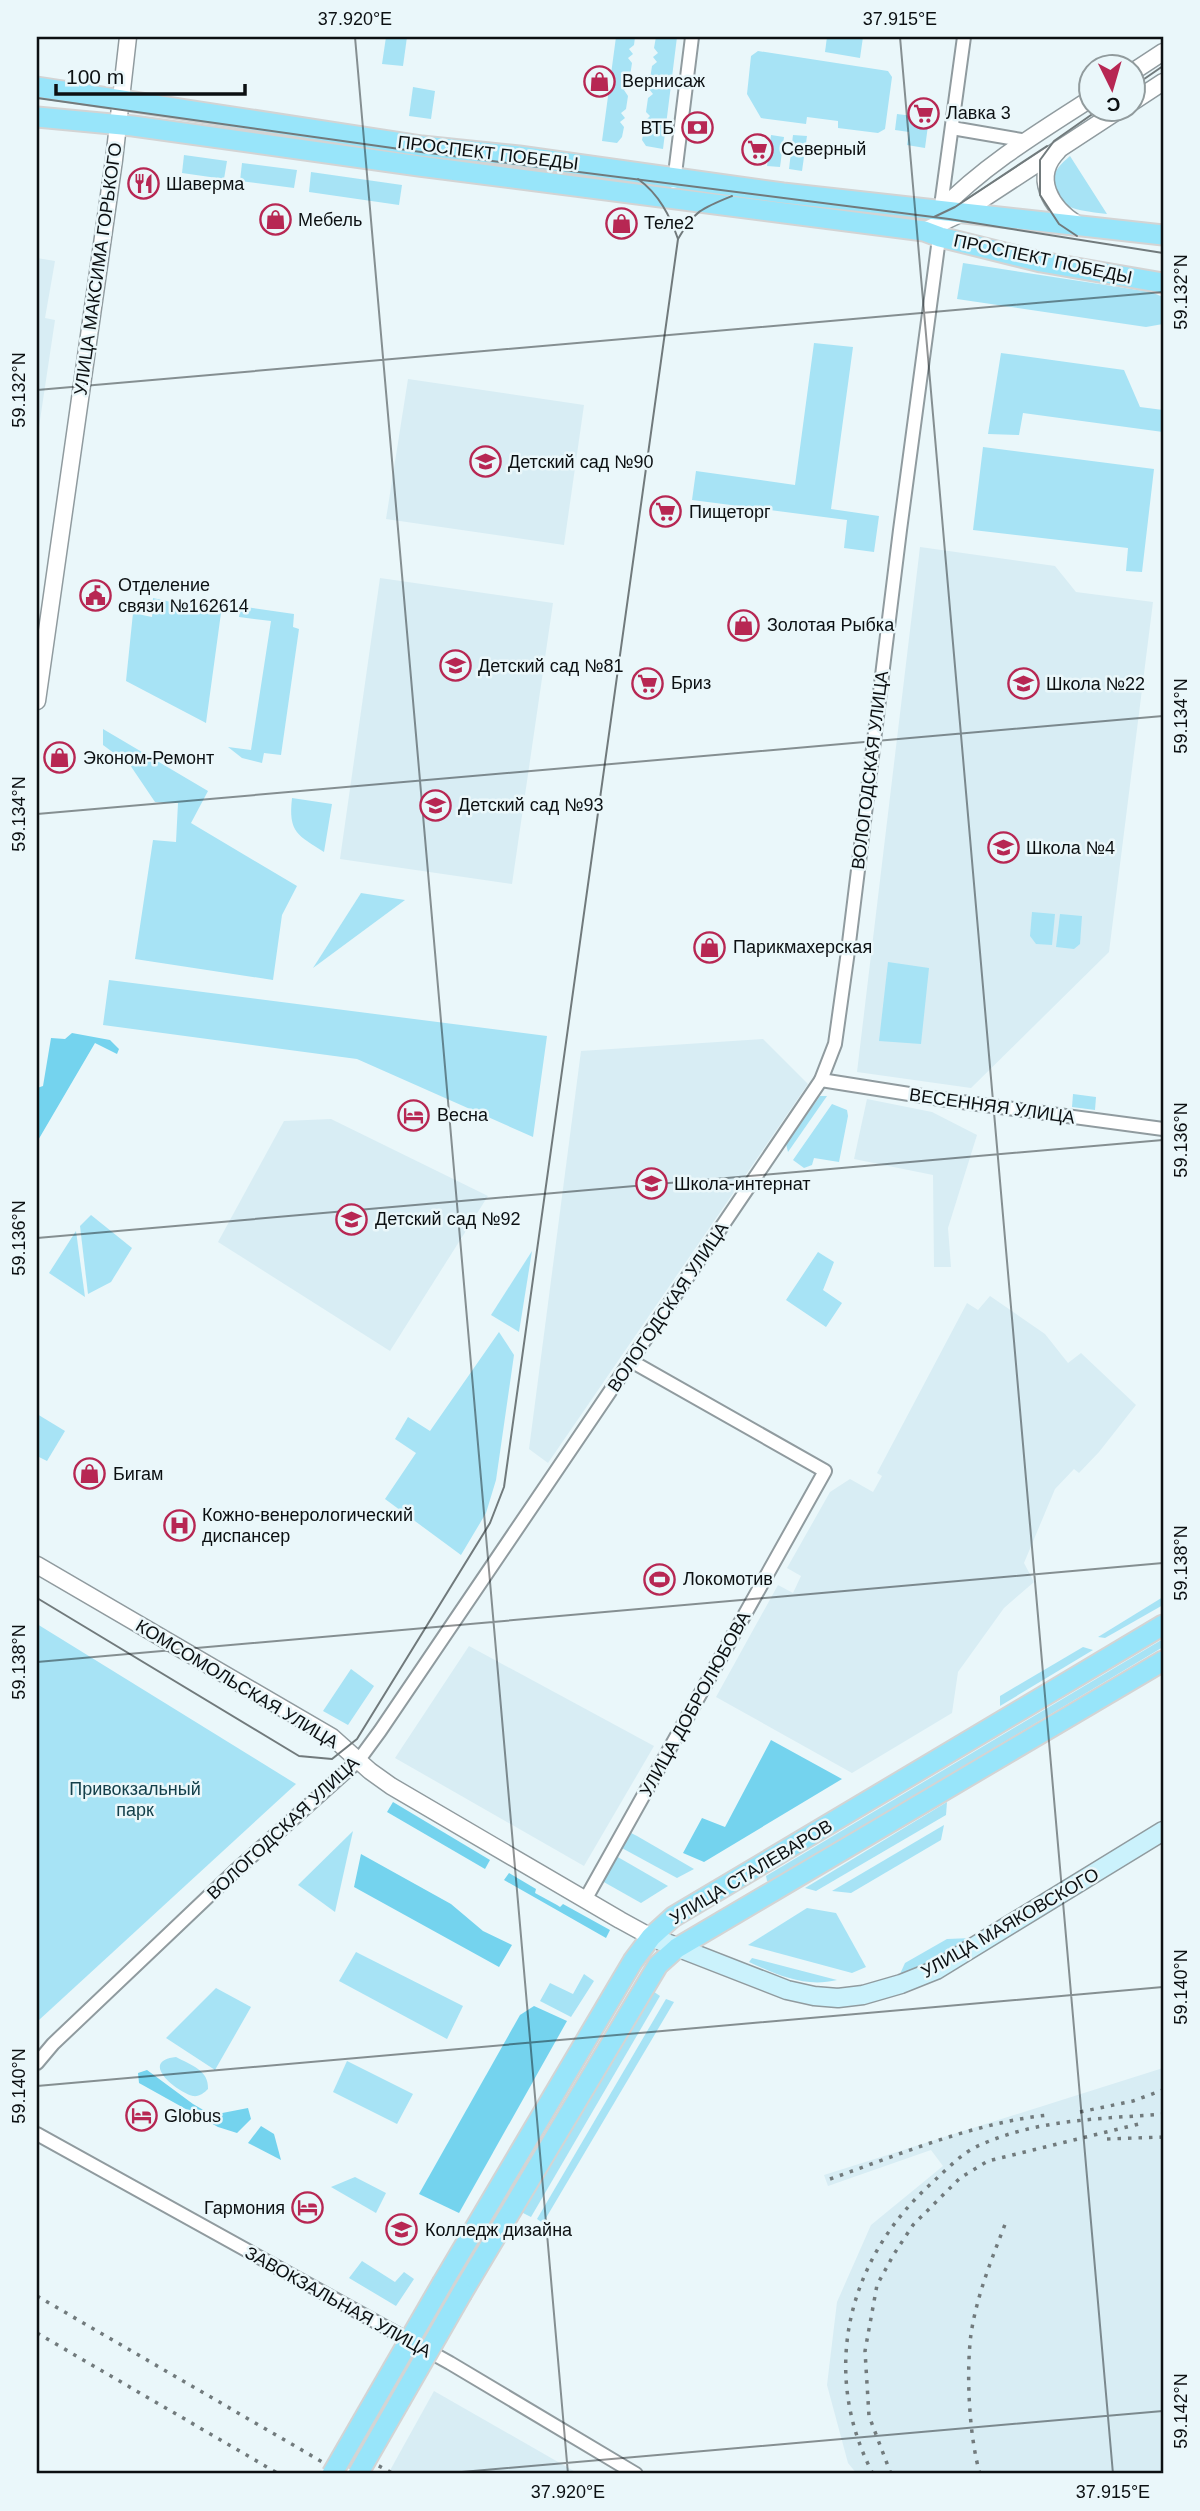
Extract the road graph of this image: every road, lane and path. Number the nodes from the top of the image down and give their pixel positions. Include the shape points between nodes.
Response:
1 (128, 37) edge
2 (692, 37) edge
3 (964, 37) edge
4 (1163, 52) edge
5 (1148, 62) edge
6 (1163, 82) edge
7 (37, 87) edge
8 (1148, 92) edge
9 (120, 100) junction
10 (1078, 107) edge
11 (37, 117) edge
12 (1100, 122) edge
13 (118, 125) junction
14 (952, 128) junction
15 (1027, 141) junction
16 (1066, 144) junction
17 (675, 178) junction
18 (672, 198) junction
19 (1010, 218) junction
20 (941, 223) junction
21 (1082, 227) junction
22 (1163, 236) edge
23 (1000, 252) junction
24 (1163, 282) edge
25 (37, 701) edge
26 (821, 1080) junction
27 (1163, 1129) edge
28 (631, 1361) junction
29 (37, 1565) edge
30 (1163, 1625) edge
31 (1163, 1661) edge
32 (358, 1761) junction
33 (1163, 1831) edge
34 (585, 1899) junction
35 (651, 1937) junction
36 (677, 1948) junction
37 (37, 2063) edge
38 (37, 2134) edge
39 (332, 2474) edge
40 (358, 2474) edge
41 (636, 2474) edge

1 - 9 street, УЛИЦА МАКСИМА ГОРЬКОГО
2 - 17 street
3 - 14 street, ВОЛОГОДСКАЯ УЛИЦА
4 - 5 street
6 - 8 street
7 - 9 main road, ПРОСПЕКТ ПОБЕДЫ
9 - 13 street, УЛИЦА МАКСИМА ГОРЬКОГО
9 - 17 main road, ПРОСПЕКТ ПОБЕДЫ via 422,146
10 - 15 street, ПРОСПЕКТ ПОБЕДЫ
11 - 13 main road, ПРОСПЕКТ ПОБЕДЫ
12 - 16 street, ПРОСПЕКТ ПОБЕДЫ
13 - 18 main road, ПРОСПЕКТ ПОБЕДЫ
13 - 25 street, УЛИЦА МАКСИМА ГОРЬКОГО
14 - 15 street
14 - 20 street, ВОЛОГОДСКАЯ УЛИЦА
15 - 20 street, ПРОСПЕКТ ПОБЕДЫ via 957,193
16 - 20 street, ПРОСПЕКТ ПОБЕДЫ
16 - 21 street via 1048,161 1047,188 1061,214
17 - 18 street
17 - 20 main road, ПРОСПЕКТ ПОБЕДЫ
18 - 20 main road, ПРОСПЕКТ ПОБЕДЫ
19 - 20 main road, ПРОСПЕКТ ПОБЕДЫ
19 - 21 main road, ПРОСПЕКТ ПОБЕДЫ
19 - 23 main road via 994,229
20 - 23 main road, ПРОСПЕКТ ПОБЕДЫ
20 - 26 street, ВОЛОГОДСКАЯ УЛИЦА via 835,1045
21 - 22 main road, ПРОСПЕКТ ПОБЕДЫ
23 - 24 main road, ПРОСПЕКТ ПОБЕДЫ
26 - 27 street, ВЕСЕННЯЯ УЛИЦА
26 - 28 street, ВОЛОГОДСКАЯ УЛИЦА
28 - 32 street, ВОЛОГОДСКАЯ УЛИЦА
28 - 34 street, УЛИЦА ДОБРОЛЮБОВА via 825,1471
29 - 32 street, КОМСОМОЛЬСКАЯ УЛИЦА via 331,1737
30 - 35 main road, УЛИЦА СТАЛЕВАРОВ via 673,1917
31 - 36 main road, УЛИЦА СТАЛЕВАРОВ
32 - 34 street, КОМСОМОЛЬСКАЯ УЛИЦА via 391,1786
32 - 37 street, ВОЛОГОДСКАЯ УЛИЦА via 234,1872
33 - 36 main road, УЛИЦА МАЯКОВСКОГО via 936,1970 863,1995 838,1998 787,1990
34 - 35 street, КОМСОМОЛЬСКАЯ УЛИЦА
35 - 36 main road, УЛИЦА МАЯКОВСКОГО
35 - 39 main road, УЛИЦА СТАЛЕВАРОВ, bridge
36 - 40 main road, УЛИЦА СТАЛЕВАРОВ, bridge via 658,1965
38 - 41 street, ЗАВОКЗАЛЬНАЯ УЛИЦА via 450,2363

